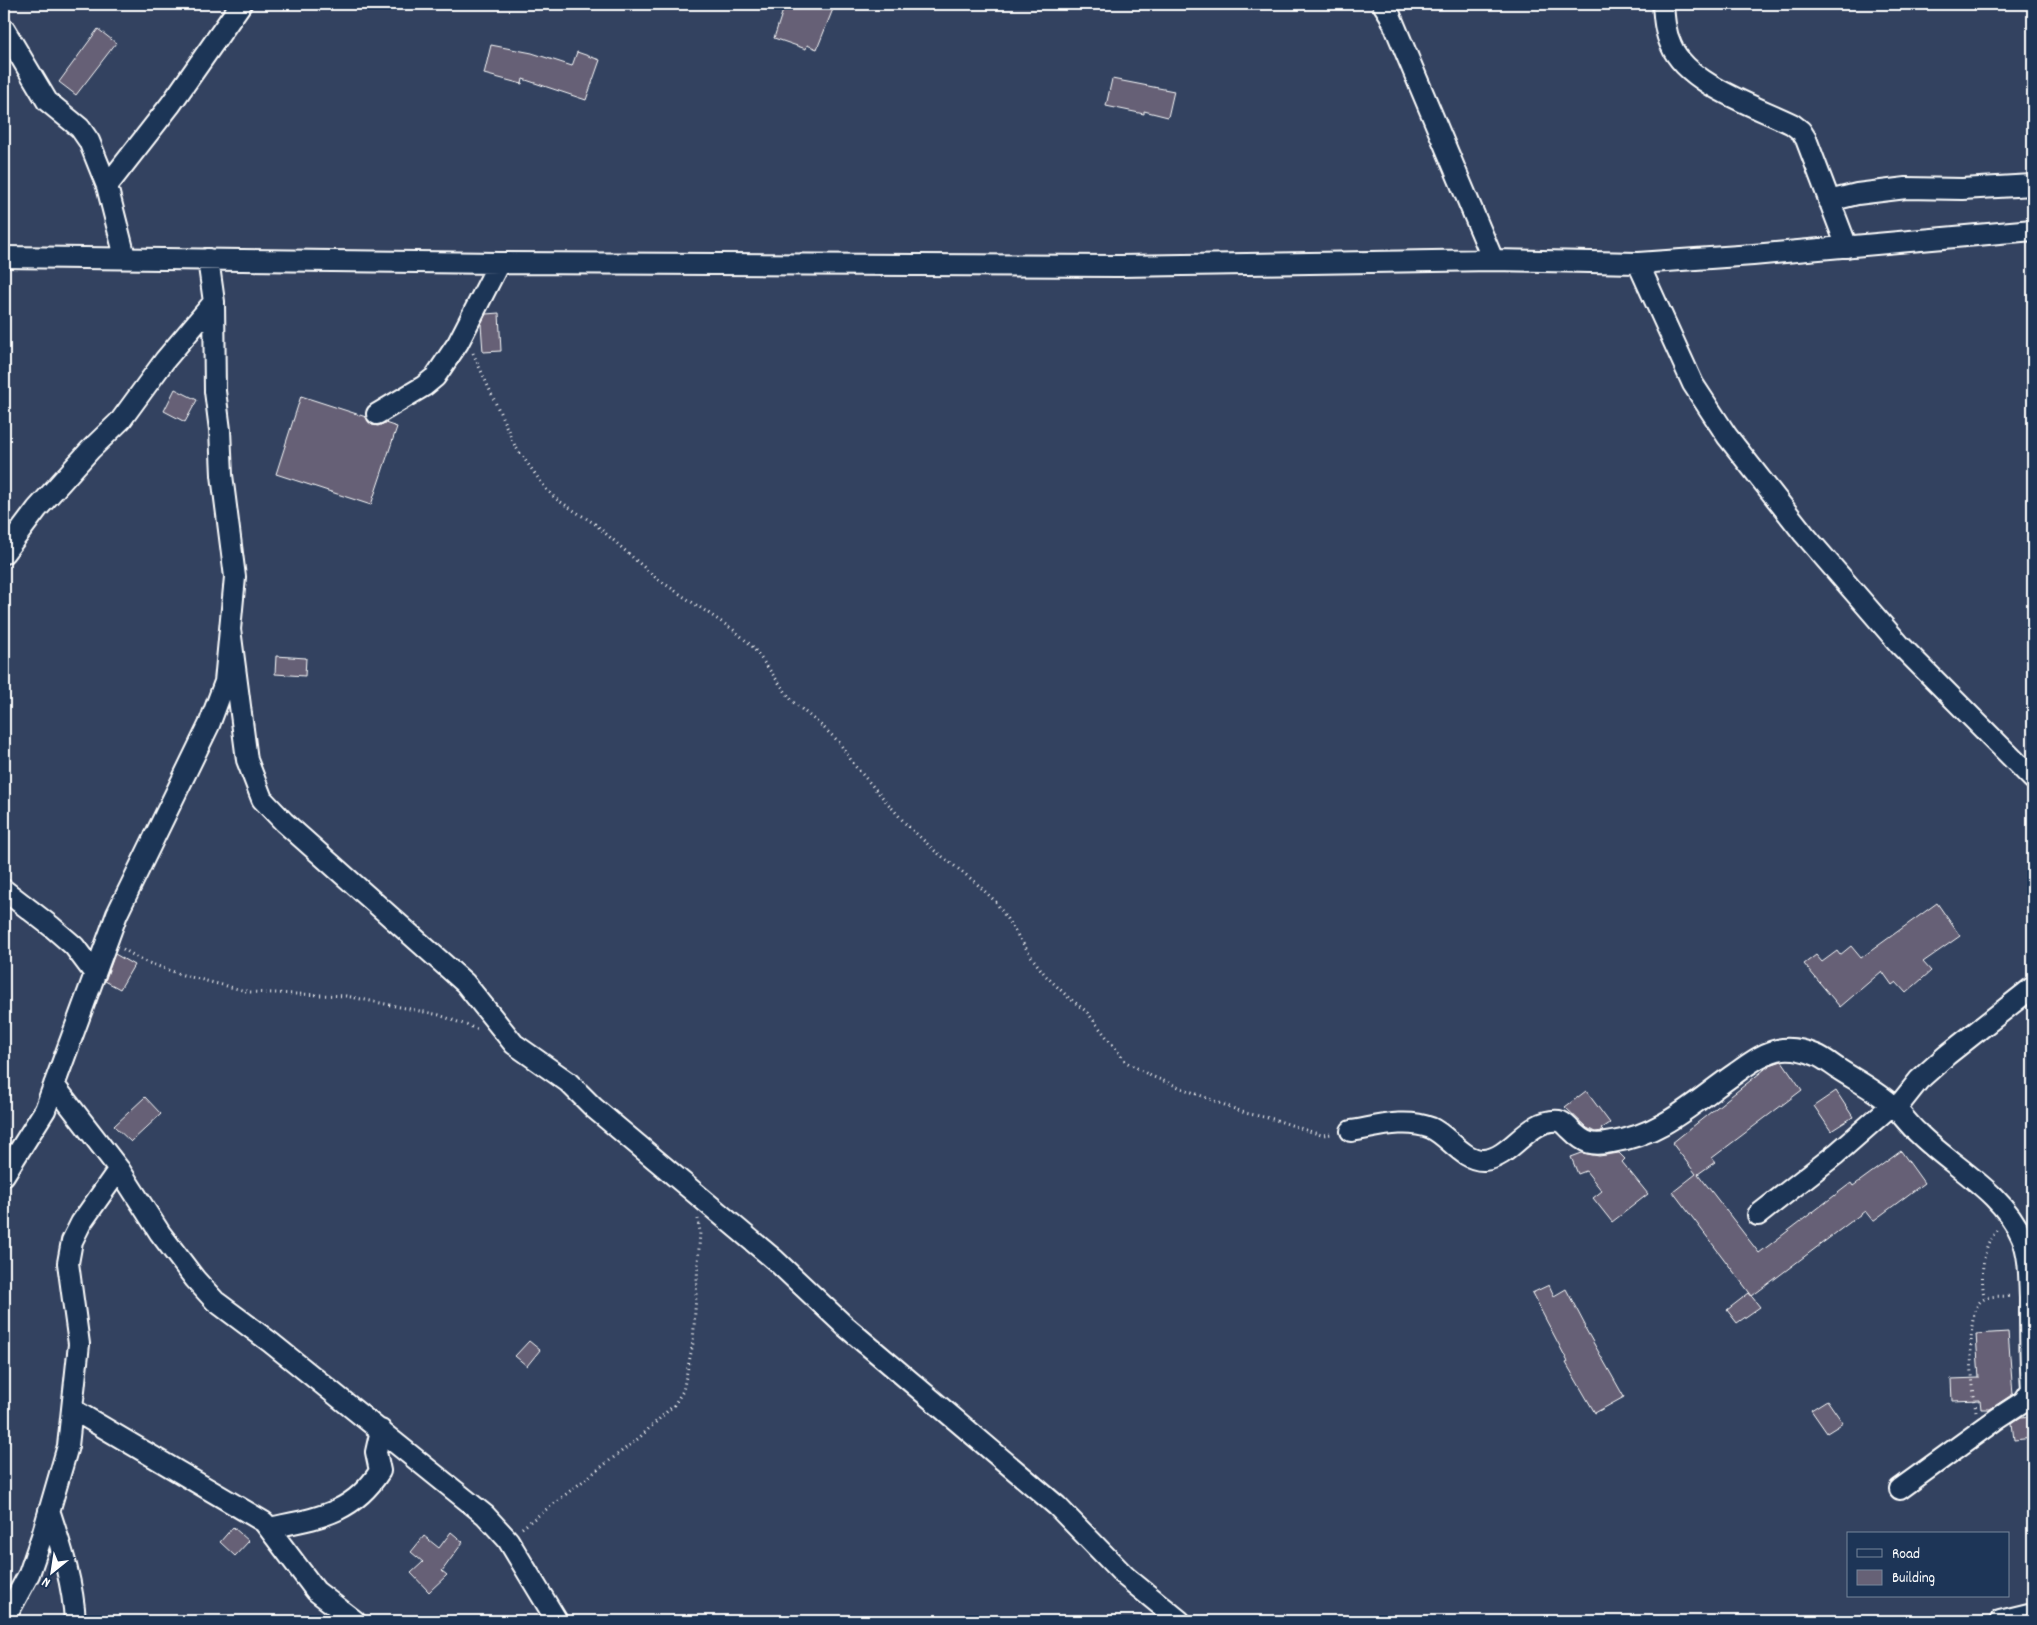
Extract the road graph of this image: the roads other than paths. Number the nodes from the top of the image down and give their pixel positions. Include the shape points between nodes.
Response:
1 (241, 4) edge
2 (1383, 4) edge
3 (1663, 4) edge
4 (4, 29) edge
5 (2033, 185) edge
6 (107, 186) junction
7 (1829, 200) junction
8 (2033, 230) edge
9 (1847, 247) junction
10 (4, 257) edge
11 (124, 257) junction
12 (208, 259) junction
13 (1493, 260) junction
14 (499, 263) junction
15 (1638, 263) junction
16 (214, 302) junction
17 (377, 414) dead end
18 (10, 540) edge
19 (4, 553) edge
20 (230, 629) junction
21 (2033, 779) edge
22 (4, 890) edge
23 (95, 974) junction
24 (2033, 987) edge
25 (54, 1086) junction
26 (1894, 1107) junction
27 (1351, 1131) road end
28 (119, 1169) junction
29 (4, 1175) edge
30 (1758, 1215) dead end
31 (2032, 1367) edge
32 (72, 1409) junction
33 (380, 1430) junction
34 (1900, 1489) dead end
35 (49, 1510) junction
36 (269, 1528) junction
37 (2033, 1613) edge
38 (4, 1620) edge
39 (75, 1621) edge
40 (355, 1621) edge
41 (557, 1621) edge
42 (1180, 1621) edge
43 (2000, 1621) edge

1 - 6 street
2 - 13 street
3 - 7 street via 1664,25 1671,47 1685,66 1705,83 1801,131
4 - 6 street via 47,101 80,128 89,141
5 - 7 street via 1906,188
6 - 11 street
7 - 9 street
8 - 9 street
9 - 15 street
10 - 11 street
11 - 12 street
12 - 14 street
12 - 16 street
13 - 14 street via 1120,266
13 - 15 street
14 - 17 street via 448,360 424,386
15 - 21 street via 1693,384 1728,436 1804,534 1900,645
16 - 18 street via 165,360 121,420
16 - 20 street via 215,391 235,577
18 - 19 street
20 - 23 street via 225,682 209,725 117,914
20 - 42 street via 248,760 262,799 284,822 465,983 514,1044 568,1082 594,1108 775,1260 845,1326 1057,1506 1126,1577
22 - 23 street via 74,946
23 - 25 street
24 - 26 street via 1926,1074
25 - 28 street
25 - 29 street via 45,1110
26 - 27 street via 1818,1056 1801,1050 1782,1049 1758,1058 1660,1127 1614,1142 1592,1145 1564,1122 1548,1122 1517,1139 1498,1156 1483,1160 1474,1158 1438,1132 1419,1125 1389,1124
26 - 30 street
26 - 31 street via 2012,1218 2023,1239 2029,1265
28 - 32 street via 81,1223 72,1242 68,1264 79,1344
28 - 33 street via 160,1233 215,1301
31 - 34 street via 2032,1389 2024,1402
32 - 35 street via 68,1446
32 - 36 street via 264,1522
33 - 36 street via 376,1452 380,1471 357,1498 324,1517
33 - 41 street via 485,1515 508,1540
35 - 38 street via 29,1574
35 - 39 street via 66,1560 74,1595
36 - 40 street via 316,1591
37 - 43 street

